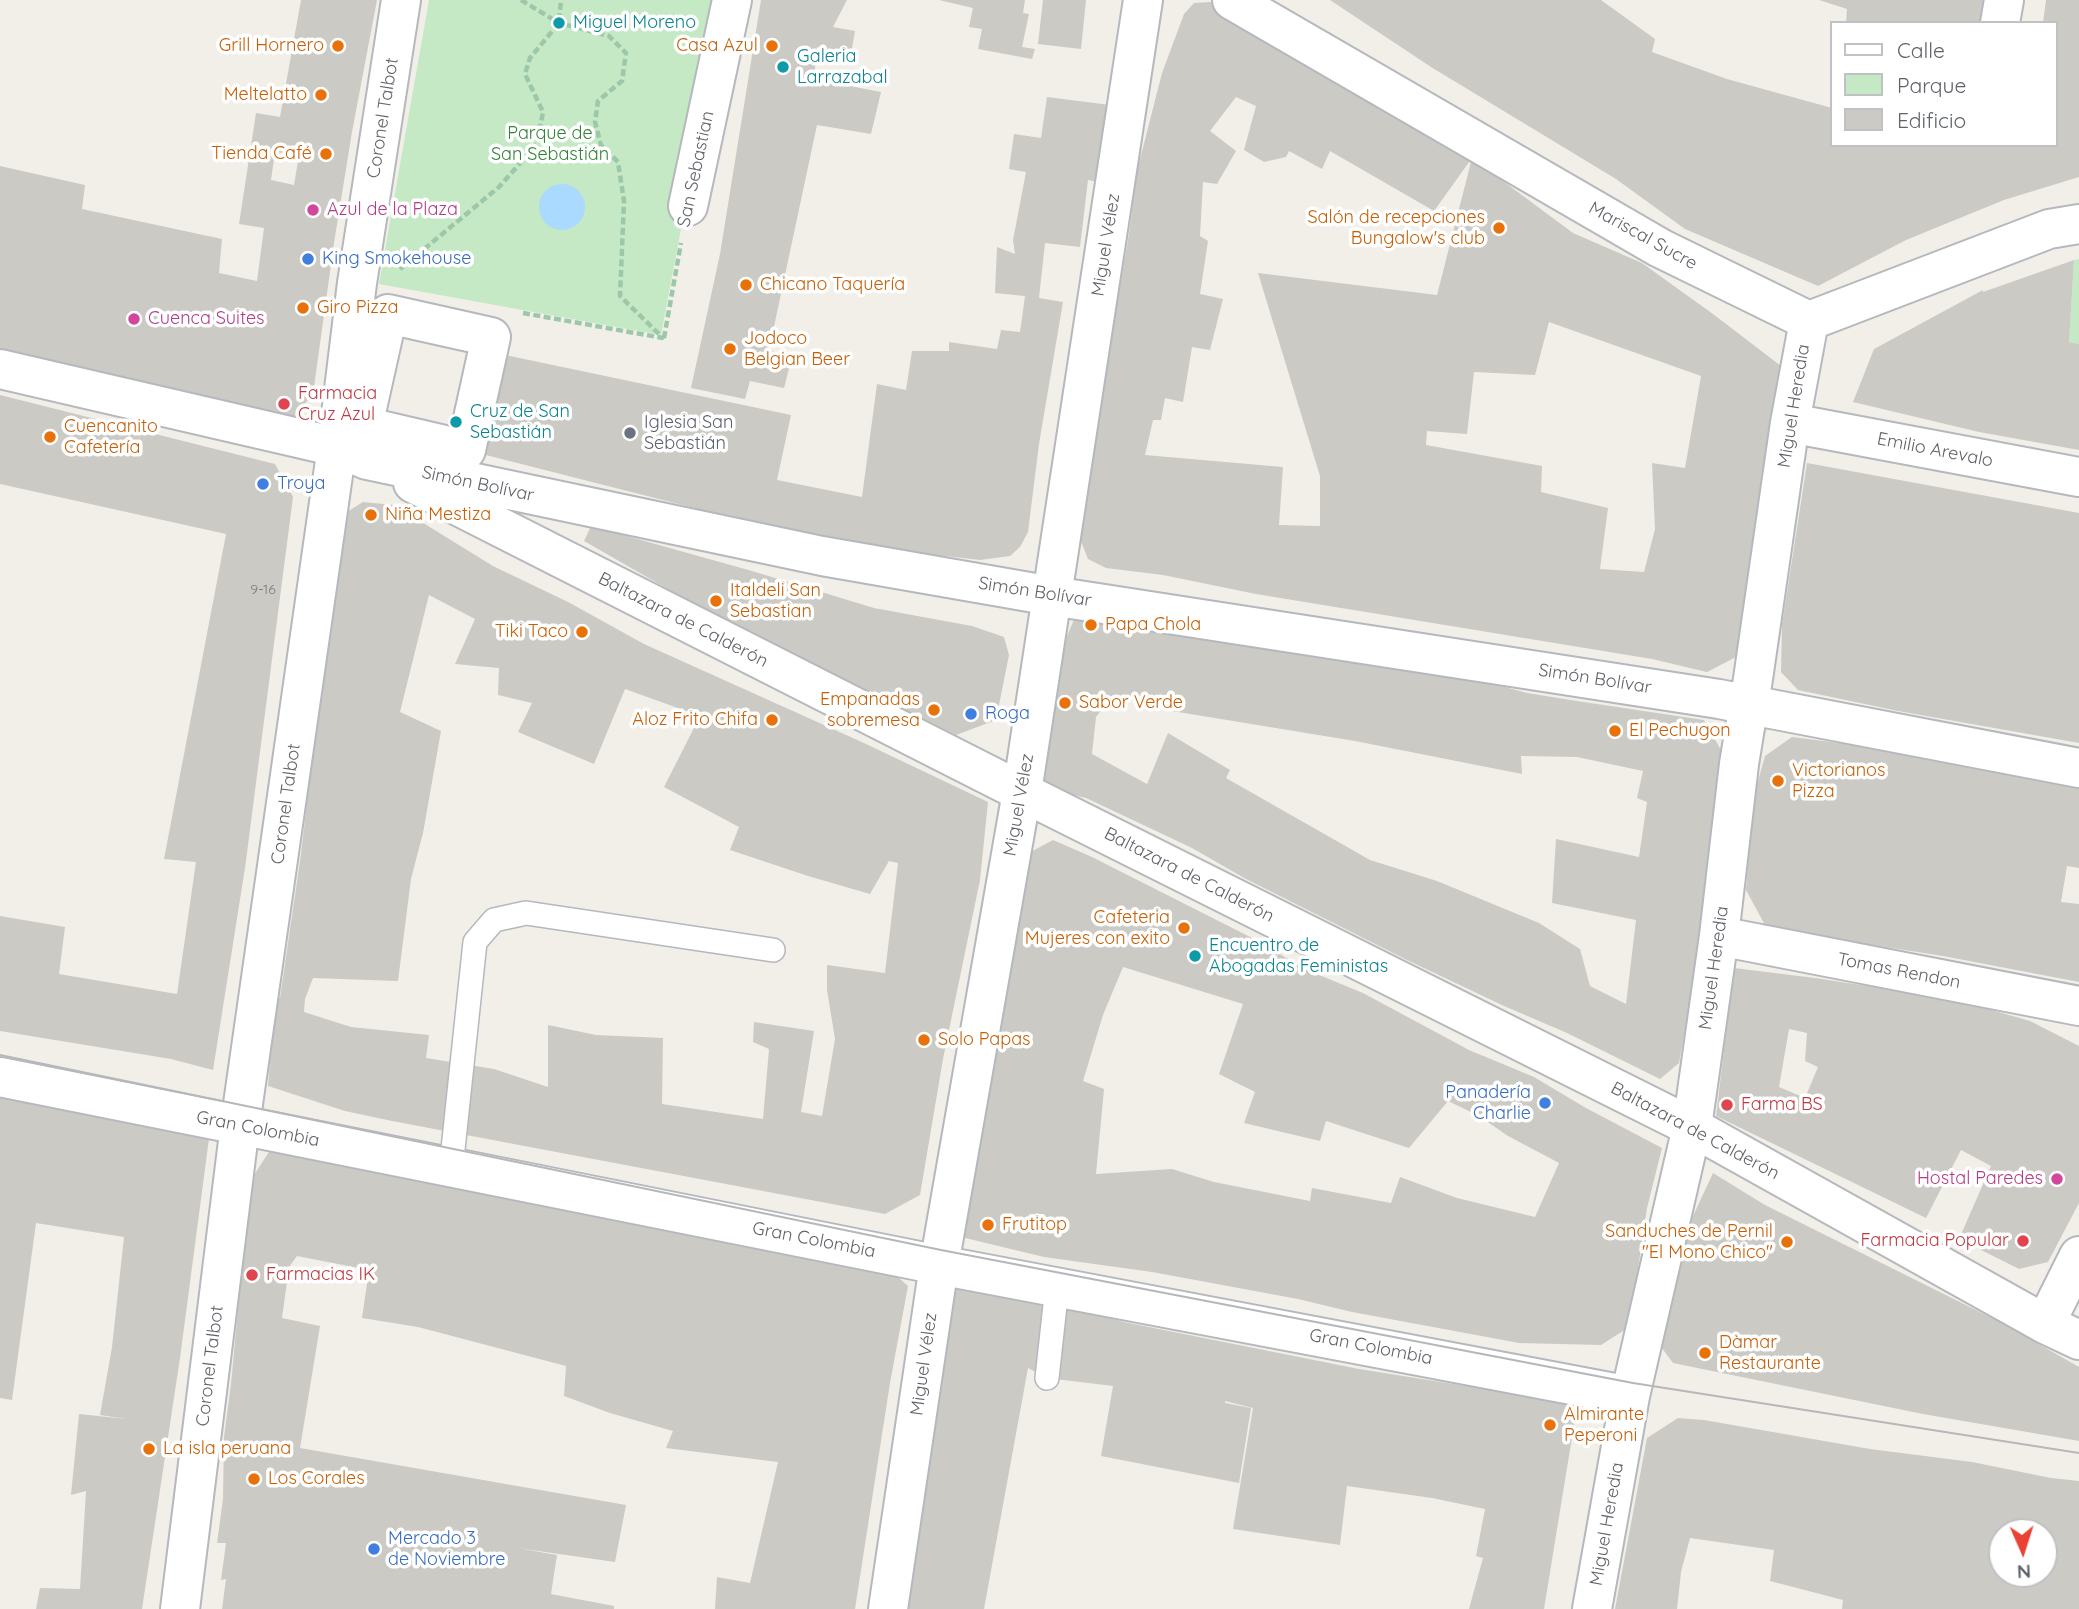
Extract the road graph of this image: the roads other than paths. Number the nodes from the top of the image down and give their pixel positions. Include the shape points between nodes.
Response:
1 (401, 0) edge
2 (732, 0) edge
3 (1143, 0) edge
4 (1232, 0) edge
5 (2004, 0) edge
6 (2000, 21) edge
7 (688, 206) road end
8 (2079, 224) edge
9 (1809, 321) junction
10 (0, 369) edge
11 (1790, 423) junction
12 (352, 454) junction
13 (2079, 477) edge
14 (1052, 596) junction
15 (1749, 704) junction
16 (2079, 768) edge
17 (1022, 792) junction
18 (1719, 936) junction
19 (774, 950) dead end
20 (2079, 1006) edge
21 (0, 1077) edge
22 (240, 1125) junction
23 (1692, 1127) junction
24 (451, 1168) junction
25 (2079, 1256) edge
26 (939, 1265) junction
27 (1057, 1287) junction
28 (2045, 1324) junction
29 (2079, 1340) edge
30 (1046, 1378) dead end
31 (1630, 1396) junction
32 (180, 1609) edge
33 (888, 1609) edge
34 (1592, 1609) edge

1 - 12 street, Coronel Talbot via 357,283
2 - 7 street, San Sebastian
3 - 14 street, Miguel Vélez
4 - 9 street, Mariscal Sucre via 1660,248
5 - 6 street
8 - 9 street via 2049,229
9 - 11 street, Miguel Heredia
10 - 12 street, Simón Bolívar
11 - 13 street, Emilio Arevalo
11 - 15 street, Miguel Heredia
12 - 14 street, Simón Bolívar via 822,556
12 - 17 street, Baltazara de Calderón
12 - 22 street, Coronel Talbot
14 - 15 street, Simón Bolívar
14 - 17 street, Miguel Vélez
15 - 16 street, Simón Bolívar
15 - 18 street, Miguel Heredia
17 - 23 street, Baltazara de Calderón
17 - 26 street, Miguel Vélez
18 - 20 street, Tomas Rendon
18 - 23 street, Miguel Heredia
19 - 24 lane via 526,913 494,920 475,942
21 - 22 street, Gran Colombia
22 - 24 street, Gran Colombia
22 - 32 street, Coronel Talbot
23 - 28 street, Baltazara de Calderón
23 - 31 street, Miguel Heredia
24 - 26 street, Gran Colombia
25 - 28 street
26 - 27 street, Gran Colombia
26 - 33 street, Miguel Vélez
27 - 30 lane
27 - 31 street, Gran Colombia
28 - 29 street, Baltazara de Calderón
31 - 34 street, Miguel Heredia

